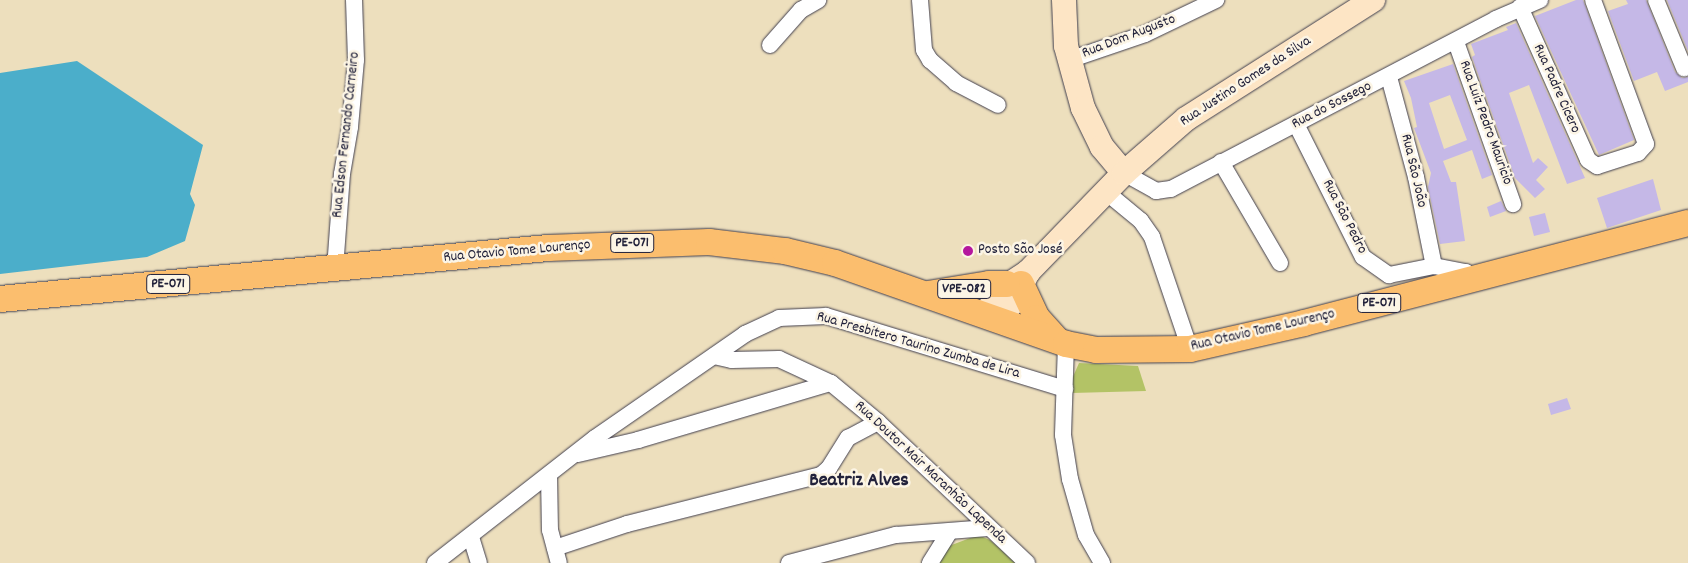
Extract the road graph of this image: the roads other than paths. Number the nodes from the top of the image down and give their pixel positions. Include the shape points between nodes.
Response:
1 (354, 0) edge
2 (818, 0) edge
3 (920, 0) edge
4 (1216, 0) edge
5 (1373, 0) edge
6 (1540, 0) edge
7 (1593, 0) edge
8 (1656, 0) edge
9 (1066, 2) edge
10 (1520, 8) junction
11 (1456, 42) junction
12 (770, 44) dead end
13 (1069, 60) junction
14 (1684, 68) dead end
15 (1389, 77) junction
16 (998, 105) dead end
17 (1296, 124) junction
18 (1221, 162) junction
19 (1124, 173) junction
20 (1106, 192) junction
21 (1513, 204) dead end
22 (1688, 223) edge
23 (1280, 263) dead end
24 (1434, 266) junction
25 (335, 269) junction
26 (1474, 279) junction
27 (1019, 280) junction
28 (922, 295) junction
29 (0, 299) edge
30 (994, 318) junction
31 (1063, 343) junction
32 (1190, 349) junction
33 (714, 356) junction
34 (831, 383) junction
35 (1065, 389) junction
36 (878, 422) junction
37 (578, 454) junction
38 (549, 475) junction
39 (988, 528) junction
40 (948, 534) junction
41 (471, 537) junction
42 (557, 556) edge
43 (435, 563) edge
44 (479, 563) edge
45 (789, 563) edge
46 (930, 563) edge
47 (1027, 563) edge
48 (1102, 563) edge

1 - 25 street, Rua Edson Fernando Carneiro via 356,60 342,174
2 - 12 street via 801,10
3 - 16 street via 924,50 930,60 956,82
4 - 13 street, Rua Dom Augusto via 1145,34
5 - 19 street, Rua Justino Gomes da Silva / VPE-082 via 1186,119
6 - 10 street, Rua do Sossego
7 - 10 street, Rua Padre Cicero via 1646,144 1638,153 1598,166 1588,160
8 - 14 street
9 - 13 street
10 - 11 street, Rua do Sossego
11 - 15 street, Rua do Sossego
11 - 21 street, Rua Luiz Pedro Mauricio
13 - 19 street via 1083,108 1102,147
15 - 17 street, Rua do Sossego
15 - 24 street, Rua São João via 1416,177
17 - 18 street, Rua do Sossego
17 - 24 street, Rua São Pedro via 1363,258 1389,275
18 - 19 street, Rua do Sossego via 1163,192 1148,188
18 - 23 street
19 - 20 street, VPE-082
20 - 27 street, VPE-082
20 - 32 street via 1141,221 1152,237
22 - 26 main road, Rua Otavio Tome Lourenço / PE-071
24 - 26 street, Rua São Pedro via 1466,272
25 - 28 main road, Rua Otavio Tome Lourenço / PE-071 via 548,248 709,242 785,251 836,264
25 - 29 main road, PE-071
26 - 32 main road, Rua Otavio Tome Lourenço / PE-071
27 - 28 main road, VPE-082
27 - 30 street, VPE-082 via 995,296 989,309
27 - 31 main road via 1037,318
28 - 30 main road, Rua Otavio Tome Lourenço / PE-071
30 - 31 main road, Rua Otavio Tome Lourenço / PE-071
31 - 32 main road, Rua Otavio Tome Lourenço / PE-071 via 1096,350
31 - 35 street
33 - 34 street, Rua Doutor Mair Maranhão Lapenda via 732,360 779,358
33 - 35 street, Rua Presbitero Taurino Zumba de Lira via 744,334 779,318 808,314 826,316
33 - 37 street, Rua Presbitero Taurino Zumba de Lira via 595,438
34 - 36 street, Rua Doutor Mair Maranhão Lapenda
34 - 37 street via 638,440
35 - 48 street via 1063,435 1070,479 1086,535
36 - 39 street, Rua Doutor Mair Maranhão Lapenda
36 - 42 street via 848,438 830,468 821,475 627,524
37 - 38 street, Rua Presbitero Taurino Zumba de Lira
38 - 41 street, Rua Presbitero Taurino Zumba de Lira
38 - 42 street via 550,530
39 - 40 street
39 - 47 street, Rua Doutor Mair Maranhão Lapenda
40 - 45 street via 896,535
40 - 46 street
41 - 43 street, Rua Presbitero Taurino Zumba de Lira
41 - 44 street

